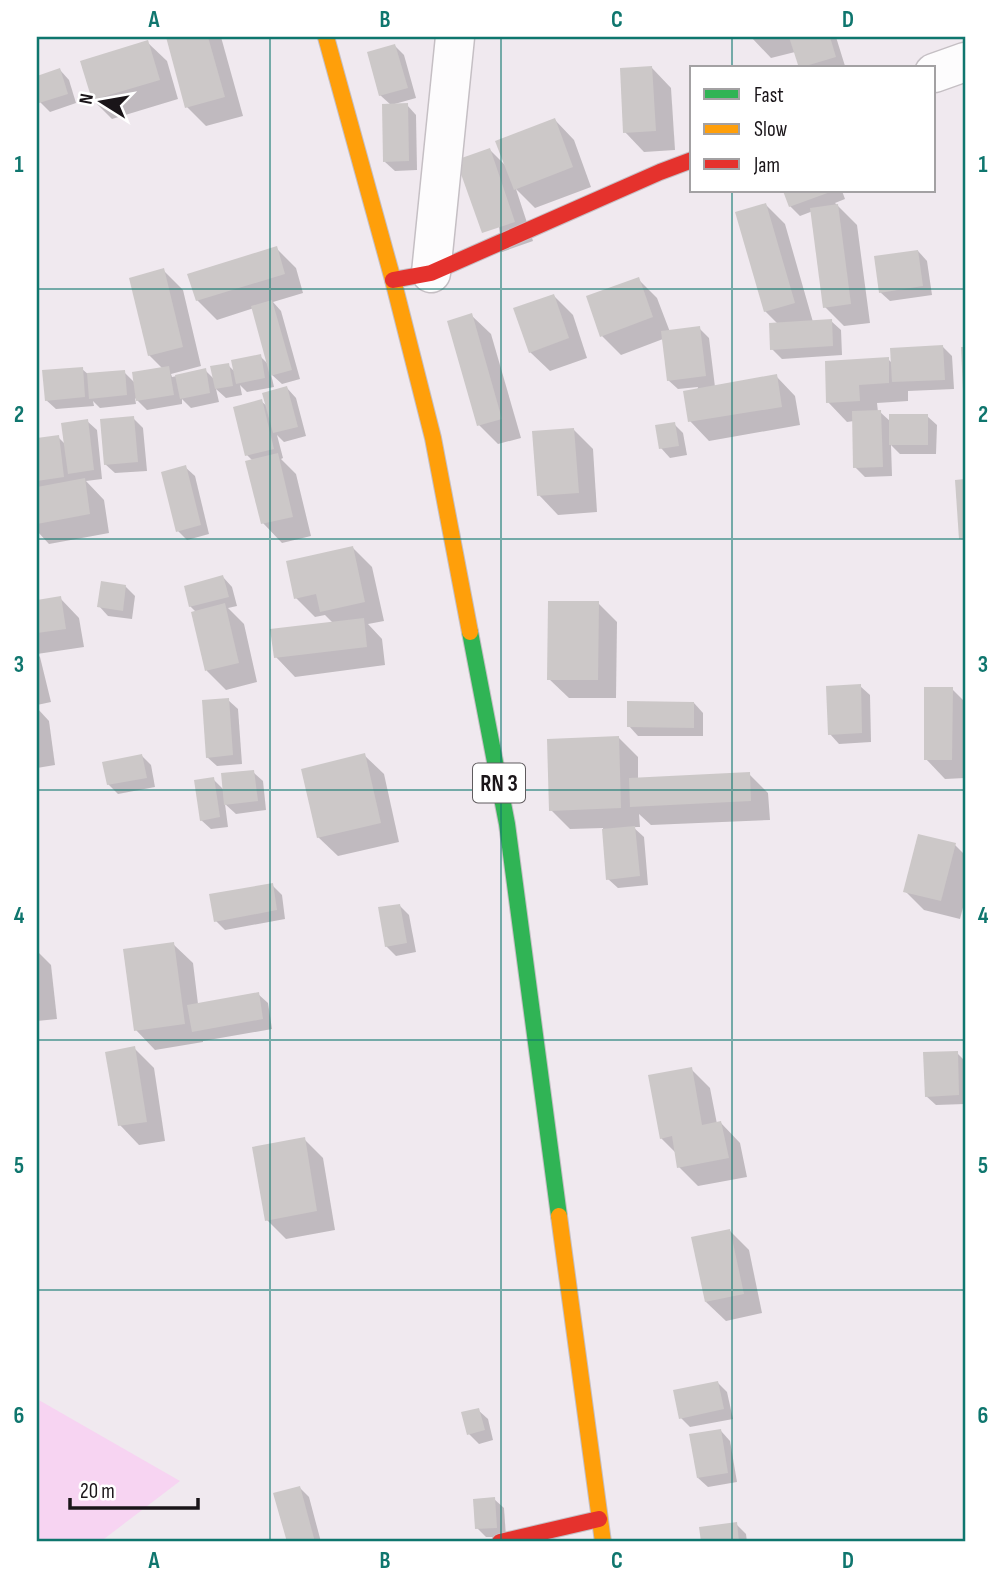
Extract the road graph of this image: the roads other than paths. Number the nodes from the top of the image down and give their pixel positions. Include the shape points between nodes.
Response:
1 (326, 37) edge
2 (455, 37) edge
3 (965, 62) edge
4 (936, 72) edge
5 (690, 161) edge
6 (431, 274) junction
7 (393, 280) junction
8 (599, 1519) junction
9 (500, 1542) edge
10 (603, 1542) edge

1 - 7 main road, RN 3
2 - 6 street
3 - 4 street
5 - 6 main road
6 - 7 main road
7 - 8 main road, RN 3 via 433,438 507,824
8 - 9 main road
8 - 10 main road, RN 3

